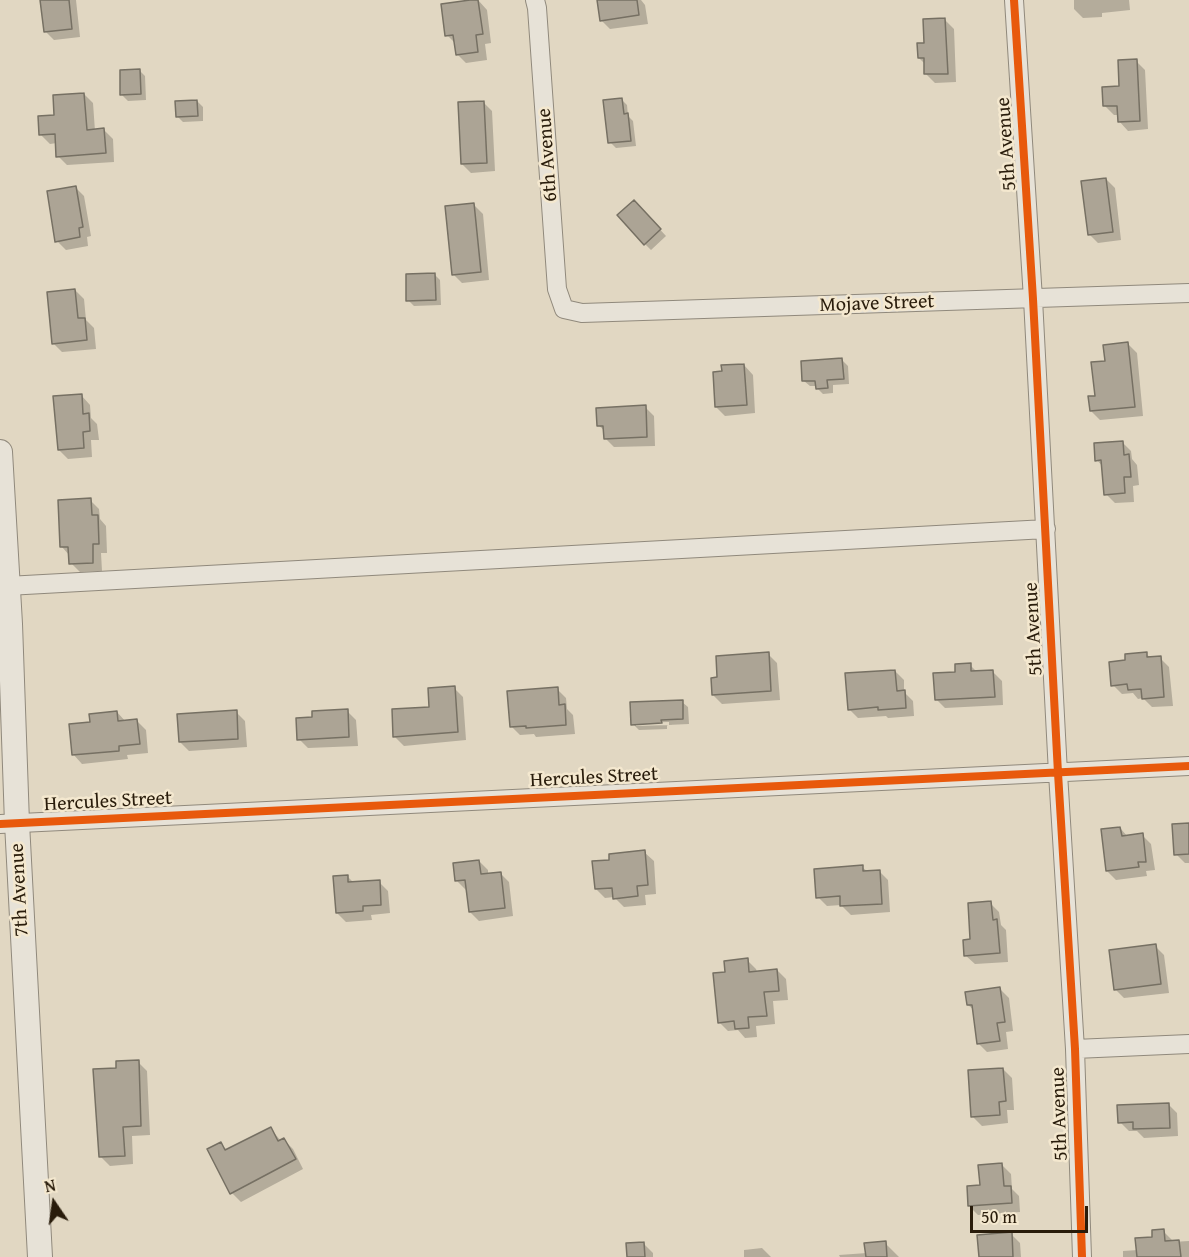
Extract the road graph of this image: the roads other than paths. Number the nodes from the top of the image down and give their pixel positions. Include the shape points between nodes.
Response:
1 (535, 0) edge
2 (1014, 0) edge
3 (1189, 293) edge
4 (1033, 299) junction
5 (564, 309) joint
6 (0, 452) edge
7 (1046, 529) junction
8 (7, 586) junction
9 (1189, 766) edge
10 (1058, 773) junction
11 (8, 823) edge
12 (1189, 1044) edge
13 (1075, 1049) junction
14 (40, 1257) edge
15 (1082, 1257) edge

1 - 5 street, 6th Avenue via 557,289
2 - 4 street, 5th Avenue
3 - 4 street, Mojave Street
4 - 5 street, Mojave Street via 582,313
4 - 7 street, 5th Avenue
6 - 8 street, 7th Avenue
7 - 8 street
7 - 10 street, 5th Avenue
8 - 11 street, 7th Avenue
9 - 10 street, Hercules Street
10 - 11 street, Hercules Street
10 - 13 street, 5th Avenue
11 - 14 street, 7th Avenue
12 - 13 street
13 - 15 street, 5th Avenue

